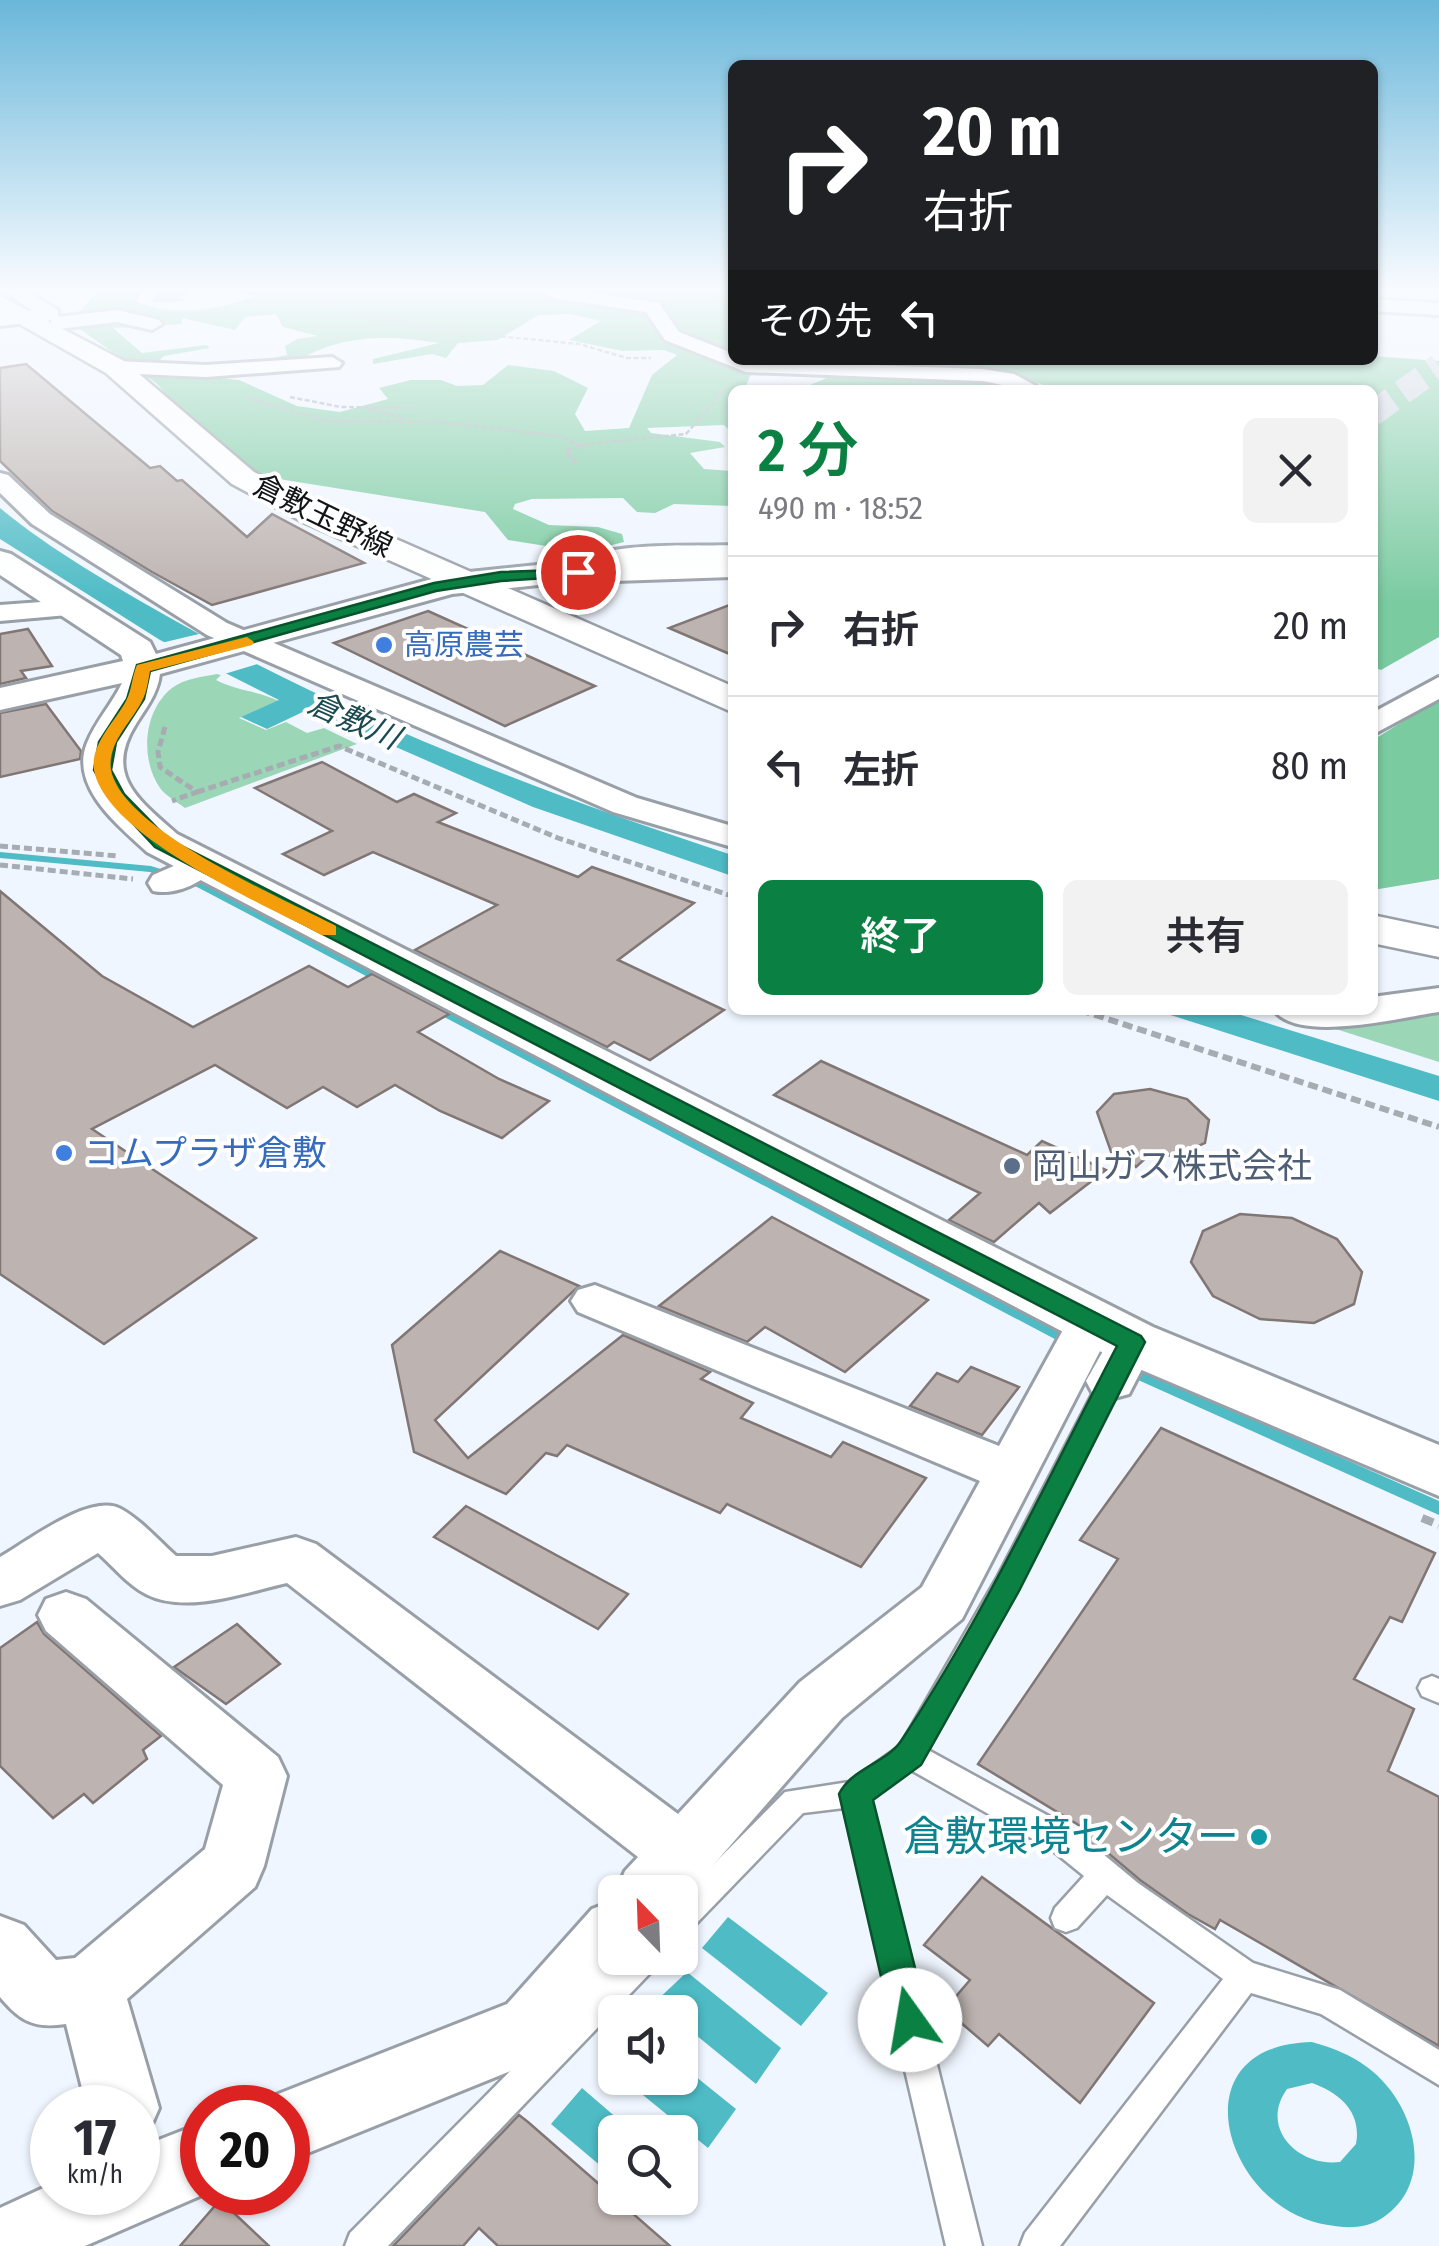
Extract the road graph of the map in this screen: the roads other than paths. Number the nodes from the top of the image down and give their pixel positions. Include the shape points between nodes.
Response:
1 (142, 392) edge
2 (0, 480) edge
3 (728, 553) edge
4 (0, 560) edge
5 (728, 567) edge
6 (677, 569) junction
7 (578, 572) junction
8 (465, 581) junction
9 (69, 608) junction
10 (0, 614) edge
11 (564, 623) junction
12 (237, 645) junction
13 (166, 663) junction
14 (1439, 686) edge
15 (728, 698) edge
16 (0, 699) edge
17 (1378, 722) edge
18 (728, 836) edge
19 (1378, 930) edge
20 (1435, 940) edge
21 (1439, 1000) edge
22 (1378, 1009) edge
23 (594, 1301) dead end
24 (1104, 1352) junction
25 (1010, 1471) junction
26 (1439, 1472) edge
27 (0, 1584) edge
28 (66, 1615) dead end
29 (910, 1755) junction
30 (855, 1794) junction
31 (664, 1873) edge
32 (1105, 1874) junction
33 (698, 1901) edge
34 (1066, 1918) dead end
35 (0, 1947) edge
36 (598, 1951) edge
37 (627, 1975) edge
38 (1246, 1976) junction
39 (90, 1988) junction
40 (1439, 2068) edge
41 (117, 2085) edge
42 (310, 2116) edge
43 (66, 2215) edge
44 (0, 2246) edge
45 (364, 2246) edge
46 (964, 2246) edge
47 (1038, 2246) edge

1 - 8 main road, 倉敷玉野線 via 243,478
2 - 12 street via 41,519
3 - 7 street via 601,559
4 - 9 street
5 - 6 street
6 - 7 street
6 - 11 street via 599,582 570,598
7 - 8 street
8 - 11 main road, 倉敷玉野線
8 - 12 street
9 - 10 street
9 - 13 street via 142,659
11 - 15 main road, 倉敷玉野線
12 - 13 street
12 - 18 street via 625,805
13 - 16 street
13 - 24 street via 107,742 103,770 117,796 183,871
14 - 17 street
19 - 20 main road
21 - 22 street
23 - 25 street
24 - 25 street
24 - 26 street
24 - 29 lane via 1008,1583
25 - 31 street via 942,1603 821,1700
27 - 31 street via 102,1524 164,1578 212,1578 296,1559
28 - 39 street via 256,1776 232,1866
29 - 30 lane
29 - 32 lane via 1063,1840
30 - 33 lane via 795,1801
30 - 46 lane
32 - 34 lane
32 - 38 lane
35 - 39 street via 42,1994
36 - 42 street via 531,2029
37 - 45 lane
38 - 40 lane via 1329,2001
38 - 47 lane
39 - 41 street
43 - 44 street

